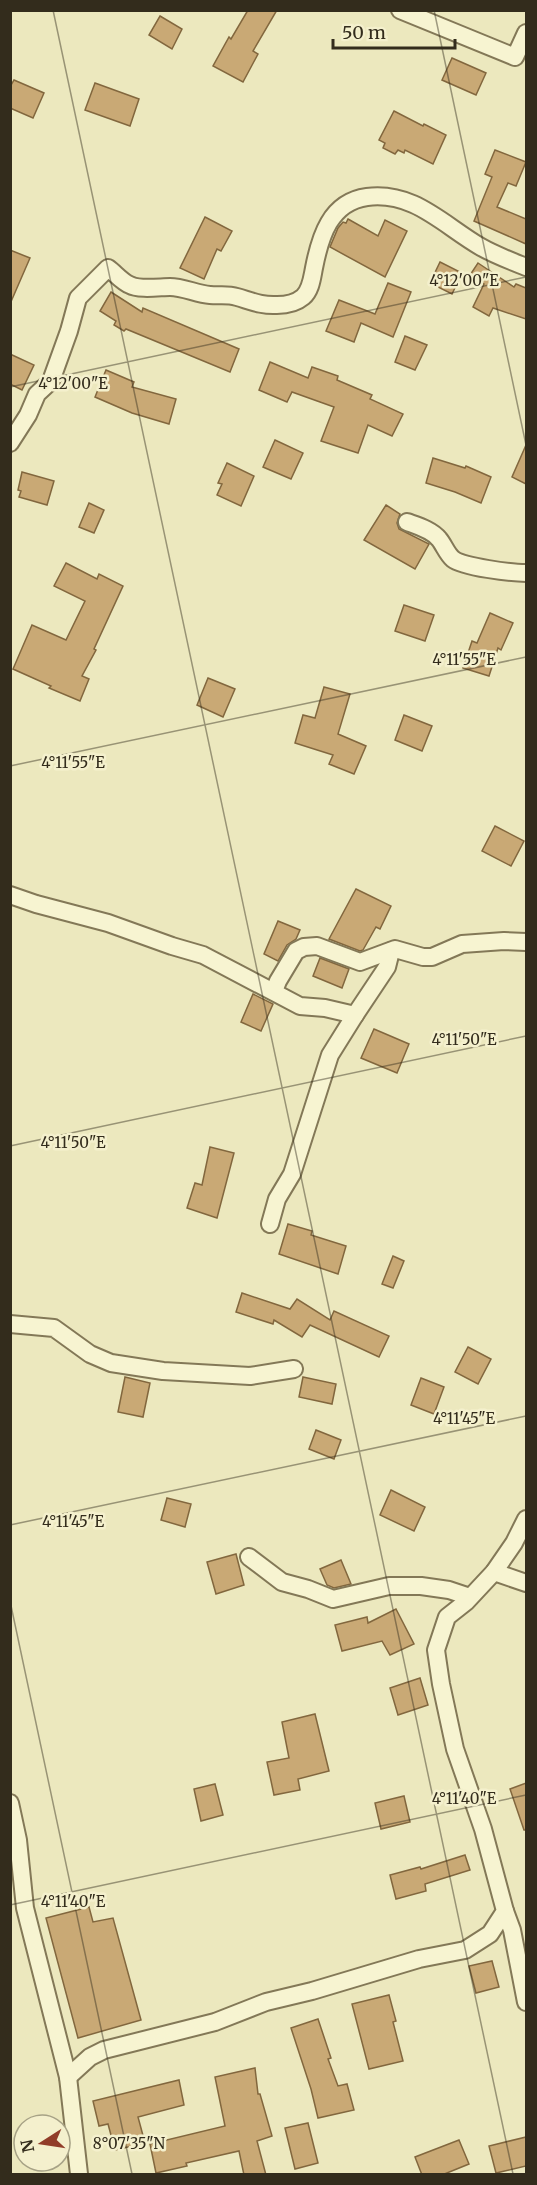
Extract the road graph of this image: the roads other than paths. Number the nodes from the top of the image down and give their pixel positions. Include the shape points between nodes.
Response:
1 (400, 10) edge
2 (526, 33) edge
3 (526, 267) edge
4 (10, 442) edge
5 (407, 522) dead end
6 (526, 573) edge
7 (10, 895) edge
8 (526, 942) edge
9 (391, 951) junction
10 (274, 991) junction
11 (356, 1015) junction
12 (270, 1224) dead end
13 (10, 1324) edge
14 (294, 1369) dead end
15 (526, 1519) edge
16 (249, 1557) dead end
17 (494, 1572) junction
18 (526, 1583) edge
19 (470, 1598) junction
20 (10, 1803) edge
21 (505, 1911) junction
22 (526, 2002) edge
23 (68, 2077) junction
24 (79, 2175) edge

1 - 2 street via 515,57
3 - 4 street via 481,247 407,201 366,197 349,202 332,215 317,252 310,286 294,302 258,304 224,294 212,296 171,287 130,286 108,268 78,298 51,381 37,394
5 - 6 street via 432,533 453,559 463,564
7 - 10 street via 108,922 203,955
8 - 9 street via 462,944 432,957
9 - 10 street via 360,962 317,946 304,947 296,951
9 - 11 street via 387,967
10 - 11 street via 300,1006
11 - 12 street via 330,1055 292,1174 277,1199
13 - 14 street via 54,1328 90,1354 111,1363 163,1371 240,1375
15 - 17 street
16 - 19 street via 282,1582 333,1599 389,1586 448,1590
17 - 18 street
17 - 19 street
19 - 21 street via 447,1617 436,1650 455,1749 483,1829
20 - 23 street via 25,1908
21 - 22 street
21 - 23 street via 490,1934 465,1950 419,1959 266,2002 215,2022 104,2050
23 - 24 street

